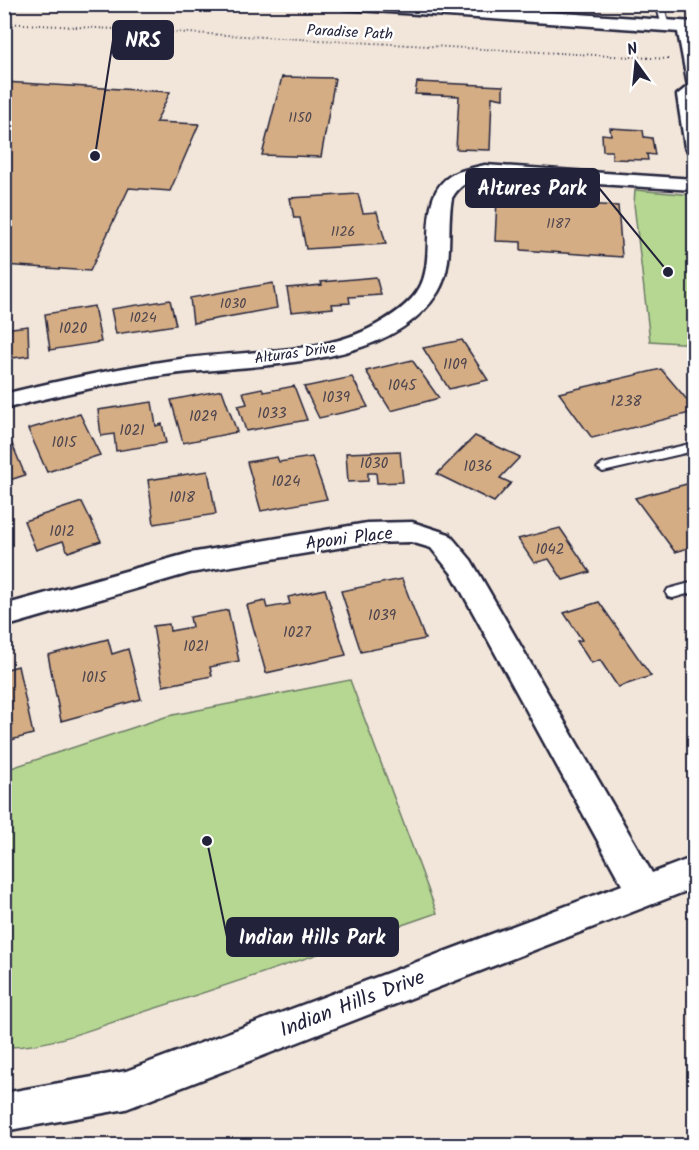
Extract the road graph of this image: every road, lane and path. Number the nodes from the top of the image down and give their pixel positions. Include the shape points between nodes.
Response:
1 (344, 4) edge
2 (660, 4) edge
3 (4, 23) edge
4 (666, 26) junction
5 (690, 27) edge
6 (691, 61) junction
7 (694, 82) edge
8 (694, 89) edge
9 (694, 147) edge
10 (694, 185) edge
11 (4, 402) edge
12 (694, 447) edge
13 (603, 468) dead end
14 (694, 587) edge
15 (673, 593) dead end
16 (4, 616) edge
17 (694, 873) edge
18 (644, 890) junction
19 (4, 1112) edge

1 - 4 main road
2 - 4 lane
3 - 6 path, Paradise Path
4 - 5 main road
5 - 6 street
6 - 7 street
8 - 9 street via 685,94
10 - 11 street, Alturas Drive via 470,173 450,183 440,201 432,282 417,307 380,332 335,350 160,369
12 - 13 lane
14 - 15 lane
16 - 18 street, Aponi Place via 190,562 367,533 412,532 440,542 462,567
17 - 18 street, Indian Hills Drive
18 - 19 street, Indian Hills Drive via 126,1090

